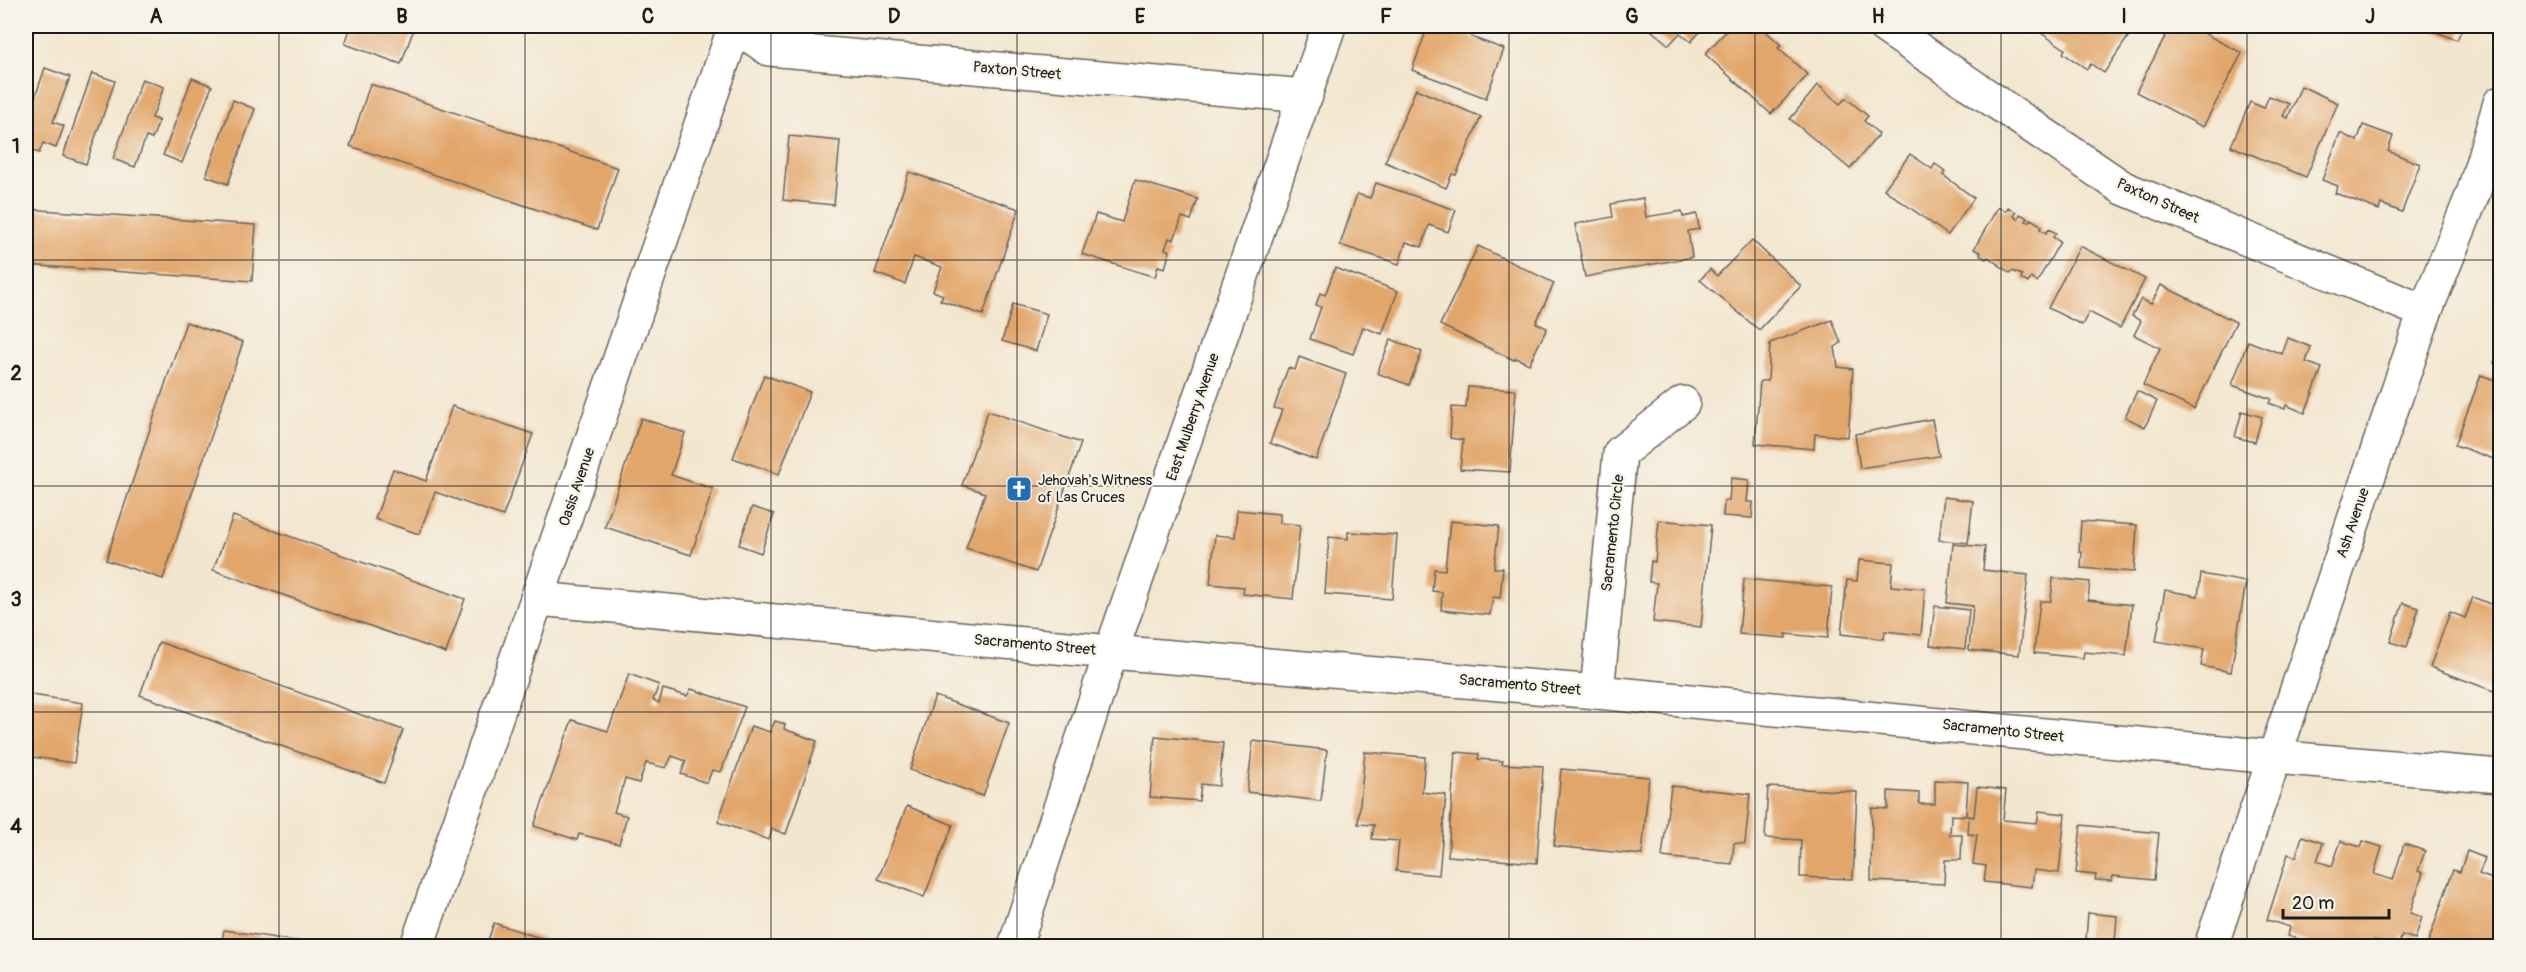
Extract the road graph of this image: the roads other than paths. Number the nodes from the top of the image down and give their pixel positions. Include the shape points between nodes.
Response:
1 (735, 26) edge
2 (1329, 26) edge
3 (1884, 26) edge
4 (1306, 96) junction
5 (2500, 103) edge
6 (2486, 195) edge
7 (2425, 312) junction
8 (1683, 404) dead end
9 (538, 599) junction
10 (1111, 652) junction
11 (1597, 692) junction
12 (2273, 757) junction
13 (2500, 776) edge
14 (417, 946) edge
15 (1015, 946) edge
16 (2211, 946) edge

1 - 4 street, Paxton Street via 769,49
1 - 9 street, Oasis Avenue
2 - 4 street, East Mulberry Avenue
3 - 7 street, Paxton Street via 2123,188
4 - 10 street, East Mulberry Avenue
5 - 6 street, Ash Avenue
6 - 7 street, Ash Avenue
7 - 12 street, Ash Avenue
8 - 11 street, Sacramento Circle via 1620,453
9 - 10 street, Sacramento Street
9 - 14 street, Oasis Avenue
10 - 11 street, Sacramento Street
10 - 15 street, East Mulberry Avenue
11 - 12 street, Sacramento Street
12 - 13 street, Sacramento Street
12 - 16 street, Ash Avenue

